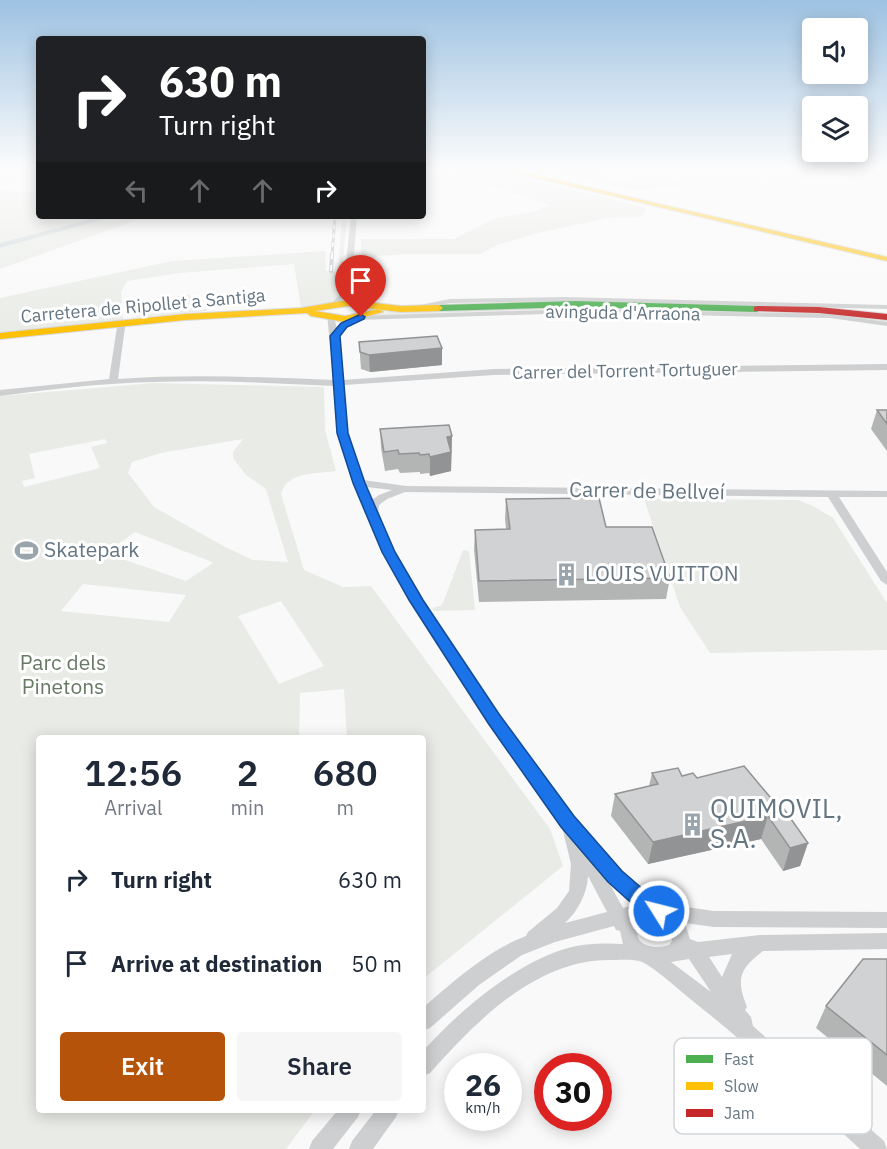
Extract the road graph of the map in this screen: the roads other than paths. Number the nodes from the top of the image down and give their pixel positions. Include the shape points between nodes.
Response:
1 (353, 224) edge
2 (733, 224) edge
3 (763, 224) edge
4 (887, 252) edge
5 (887, 260) edge
6 (347, 292) junction
7 (887, 307) edge
8 (401, 309) junction
9 (330, 311) junction
10 (360, 313) junction
11 (887, 317) edge
12 (887, 324) edge
13 (121, 327) dead end
14 (0, 336) edge
15 (335, 336) junction
16 (887, 367) edge
17 (337, 378) junction
18 (113, 382) junction
19 (0, 393) edge
20 (359, 483) junction
21 (406, 489) junction
22 (832, 494) junction
23 (887, 494) edge
24 (372, 516) junction
25 (887, 581) edge
26 (567, 821) junction
27 (652, 911) junction
28 (618, 916) junction
29 (887, 920) edge
30 (680, 929) junction
31 (630, 938) junction
32 (887, 941) edge
33 (760, 943) junction
34 (525, 945) junction
35 (693, 951) junction
36 (673, 953) junction
37 (646, 954) junction
38 (426, 1018) edge
39 (753, 1037) junction
40 (426, 1063) edge
41 (349, 1113) edge
42 (387, 1113) edge
43 (860, 1134) edge
44 (320, 1149) edge
45 (360, 1149) edge
46 (876, 1149) edge

1 - 6 street
2 - 5 main road
3 - 4 main road
6 - 9 street
6 - 10 street
7 - 8 street, avinguda d'Arraona via 565,299 450,301
8 - 10 main road, Carretera de Ripollet a Santiga
8 - 11 main road, Carretera de Ripollet a Santiga via 602,305 802,310
9 - 10 main road, Carretera de Ripollet a Santiga via 348,303
9 - 14 main road, Carretera de Ripollet a Santiga via 185,317
9 - 15 street
10 - 12 street, avinguda d'Arraona via 575,310 830,316
10 - 15 street
13 - 18 street
15 - 17 street
16 - 17 street, Carrer del Torrent Tortuguer via 494,372 364,381
17 - 18 street, Carrer del Torrent Tortuguer
17 - 20 street via 343,433
18 - 19 street, Carrer del Torrent Tortuguer
20 - 21 street, Carrer de Bellveí
20 - 24 street
21 - 22 street, Carrer de Bellveí
21 - 24 street, Carrer de Bellveí via 382,497 374,504
22 - 23 street, Carrer de Bellveí
22 - 25 street
24 - 26 street via 416,600 493,719
26 - 27 street
26 - 28 street
26 - 34 street via 580,861 578,891 558,921
27 - 28 street
27 - 29 street via 714,919
27 - 30 street via 671,918
27 - 31 street via 632,919
28 - 31 street
28 - 34 street
30 - 35 street
30 - 36 street via 681,942
31 - 37 street
32 - 33 street
33 - 35 street
33 - 39 street via 743,953 731,977 735,1003
34 - 38 street via 478,975
35 - 36 street
35 - 39 street
36 - 37 street via 656,957
37 - 39 street
37 - 40 street via 585,952 540,969 492,998 456,1028
41 - 44 street
42 - 45 street
43 - 46 street

